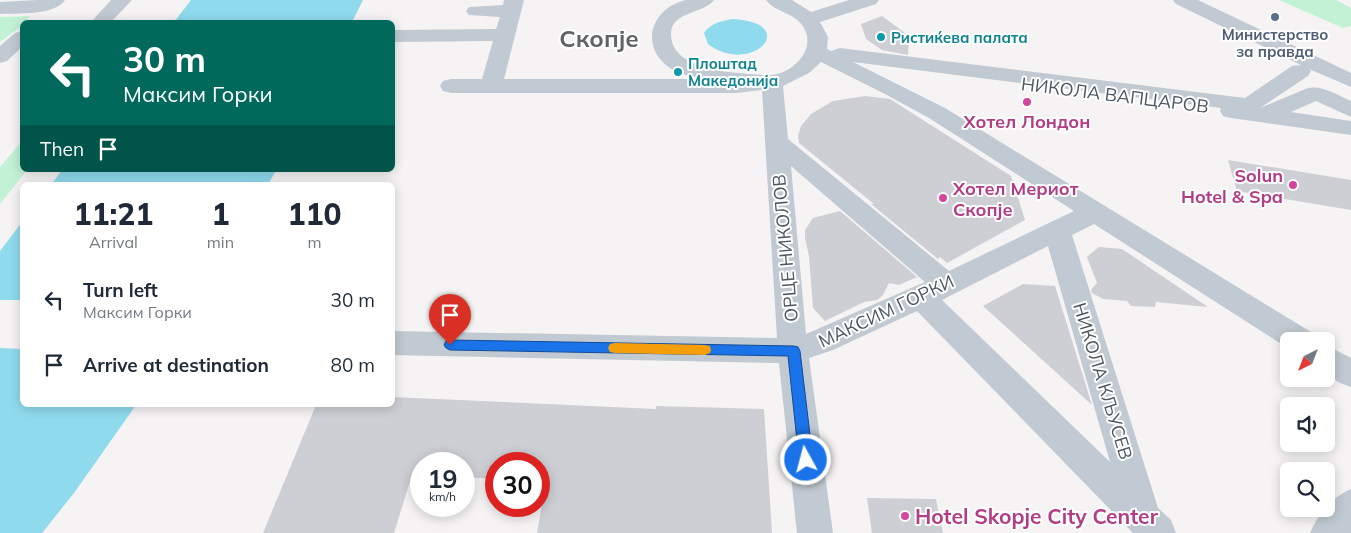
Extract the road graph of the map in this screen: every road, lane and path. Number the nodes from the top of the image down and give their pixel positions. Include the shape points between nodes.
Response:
1 (122, 0) edge
2 (704, 0) edge
3 (776, 0) edge
4 (869, 0) edge
5 (1182, 0) edge
6 (512, 6) edge
7 (0, 8) edge
8 (476, 11) dead end
9 (45, 13) edge
10 (809, 19) junction
11 (103, 20) edge
12 (505, 35) junction
13 (395, 36) edge
14 (20, 37) edge
15 (0, 38) edge
16 (20, 39) edge
17 (816, 52) junction
18 (0, 57) edge
19 (1308, 68) junction
20 (964, 76) dead end
21 (1351, 81) edge
22 (772, 82) junction
23 (451, 86) dead end
24 (491, 86) junction
25 (1316, 93) junction
26 (1351, 110) edge
27 (1265, 115) junction
28 (1351, 128) edge
29 (777, 142) junction
30 (1095, 212) junction
31 (1057, 230) junction
32 (933, 290) junction
33 (1286, 332) edge
34 (395, 344) edge
35 (794, 351) junction
36 (1335, 364) edge
37 (1351, 374) edge
38 (1351, 506) edge
39 (1149, 528) edge
40 (815, 533) edge
41 (1328, 533) edge

1 - 11 street
2 - 22 street via 676,12 663,27 661,38 669,57 706,75
3 - 10 street
4 - 10 street
5 - 19 street
6 - 8 street
6 - 12 street
7 - 9 street via 36,6
10 - 17 street via 818,35
12 - 13 street
12 - 24 street
14 - 15 street
16 - 18 street
17 - 19 street via 1249,105
17 - 22 street via 800,70
17 - 30 street via 937,113
19 - 21 street
19 - 25 street
20 - 27 street, НИКОЛА ВАПЦАРОВ
22 - 24 street via 736,86
22 - 29 street, ОРЦЕ НИКОЛОВ
23 - 24 street
25 - 26 street
25 - 27 street
27 - 28 street, НИКОЛА ВАПЦАРОВ
29 - 32 street
29 - 35 street, ОРЦЕ НИКОЛОВ
30 - 31 street, МАКСИМ ГОРКИ
30 - 33 street
31 - 32 street, МАКСИМ ГОРКИ
31 - 39 street, НИКОЛА КЉУСЕВ
32 - 35 street, МАКСИМ ГОРКИ
32 - 39 street
34 - 35 street, МАКСИМ ГОРКИ
35 - 40 street, ОРЦЕ НИКОЛОВ
36 - 37 street
38 - 41 street

